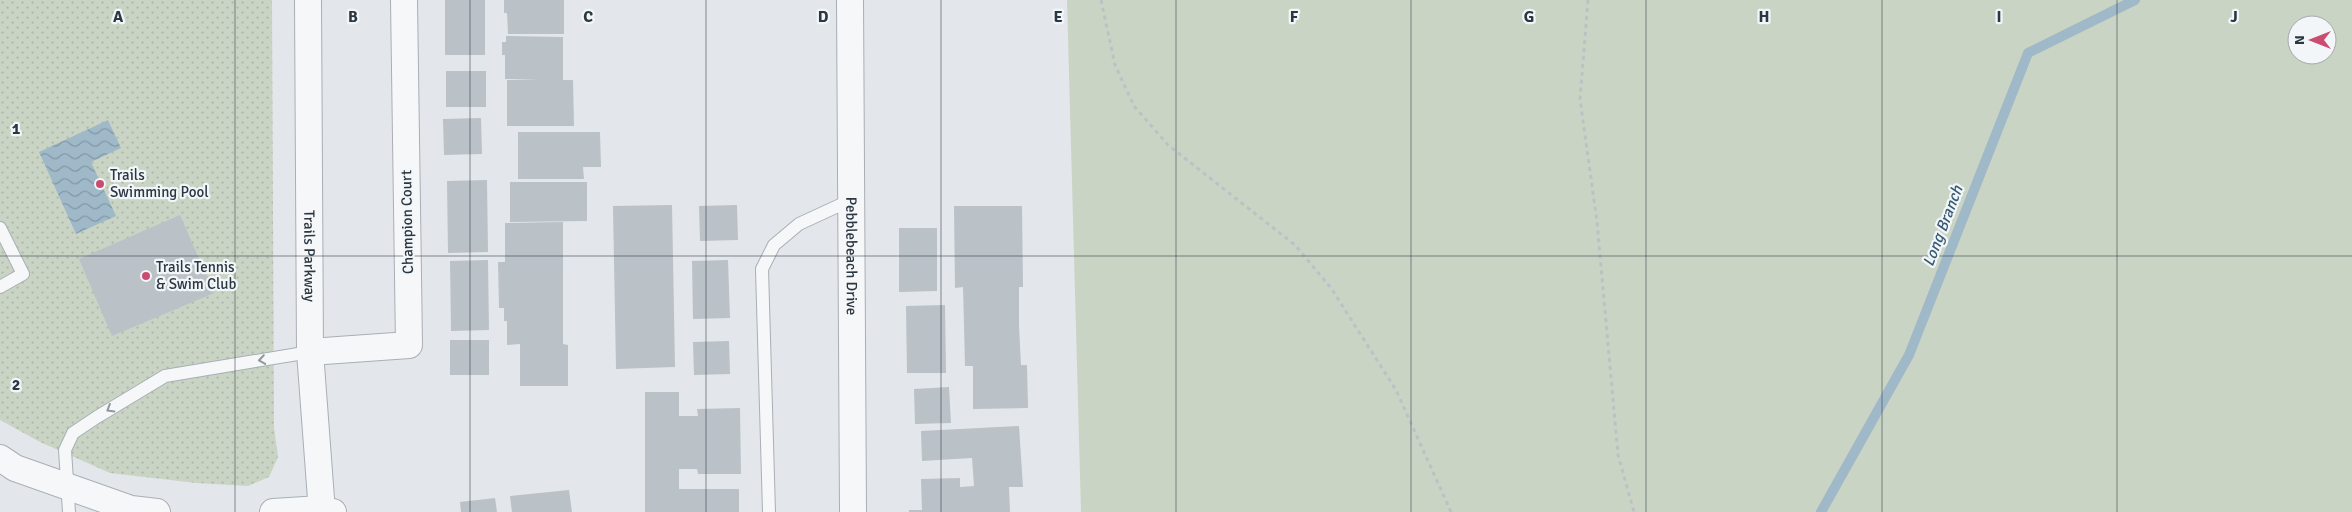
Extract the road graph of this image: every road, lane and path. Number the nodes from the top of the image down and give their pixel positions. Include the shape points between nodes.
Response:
1 (308, 0) edge
2 (404, 0) edge
3 (850, 0) edge
4 (1101, 0) edge
5 (1588, 0) edge
6 (851, 200) junction
7 (0, 228) edge
8 (0, 286) edge
9 (310, 352) junction
10 (0, 458) edge
11 (68, 486) junction
12 (325, 511) edge
13 (70, 512) edge
14 (156, 512) edge
15 (273, 512) edge
16 (769, 512) edge
17 (853, 512) edge
18 (1451, 512) edge
19 (1634, 512) edge

1 - 9 street, Trails Parkway
2 - 9 street, Champion Court via 408,346
3 - 6 street, Pebblebeach Drive
4 - 18 path via 1115,65 1134,106 1168,145 1295,245 1331,288 1396,390
5 - 19 path via 1580,99 1597,222 1618,455
6 - 16 lane via 799,224 774,245 762,269
6 - 17 street, Pebblebeach Drive
7 - 8 lane via 23,274
9 -> 11 lane via 165,376 73,433 64,450
9 - 12 street, Trails Parkway
10 - 11 street via 15,468
11 - 13 lane
11 - 14 street via 131,509
12 - 15 street

